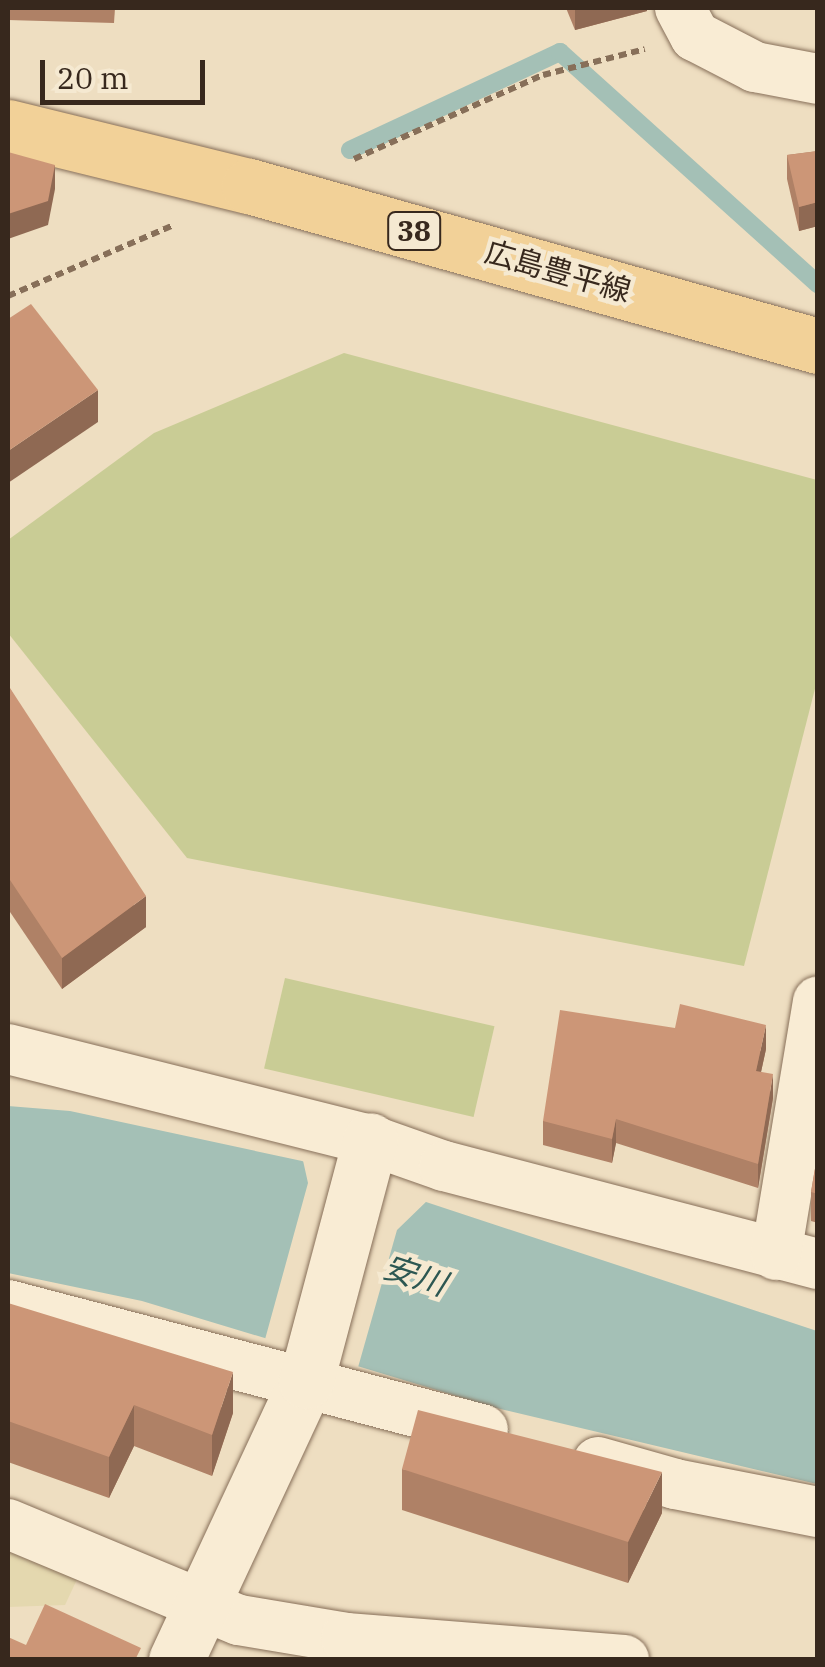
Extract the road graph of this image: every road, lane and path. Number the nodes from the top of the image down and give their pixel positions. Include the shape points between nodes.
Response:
1 (687, 22) edge
2 (818, 79) edge
3 (8, 127) edge
4 (336, 168) dead end
5 (178, 223) dead end
6 (8, 296) edge
7 (818, 346) edge
8 (818, 1001) edge
9 (8, 1049) edge
10 (365, 1162) junction
11 (797, 1260) edge
12 (8, 1305) edge
13 (306, 1380) junction
14 (818, 1512) edge
15 (8, 1524) edge
16 (203, 1606) junction
17 (176, 1660) edge
18 (624, 1660) edge

1 - 2 street via 755,67
1 - 4 path via 543,75
3 - 7 main road, 広島豊平線 / 38 via 249,186
5 - 6 path
8 - 11 street
9 - 10 street
10 - 11 street via 444,1166
10 - 13 street
12 - 13 street
13 - 14 street via 675,1484
13 - 16 street
15 - 16 street
16 - 17 street
16 - 18 street via 238,1620 346,1638

